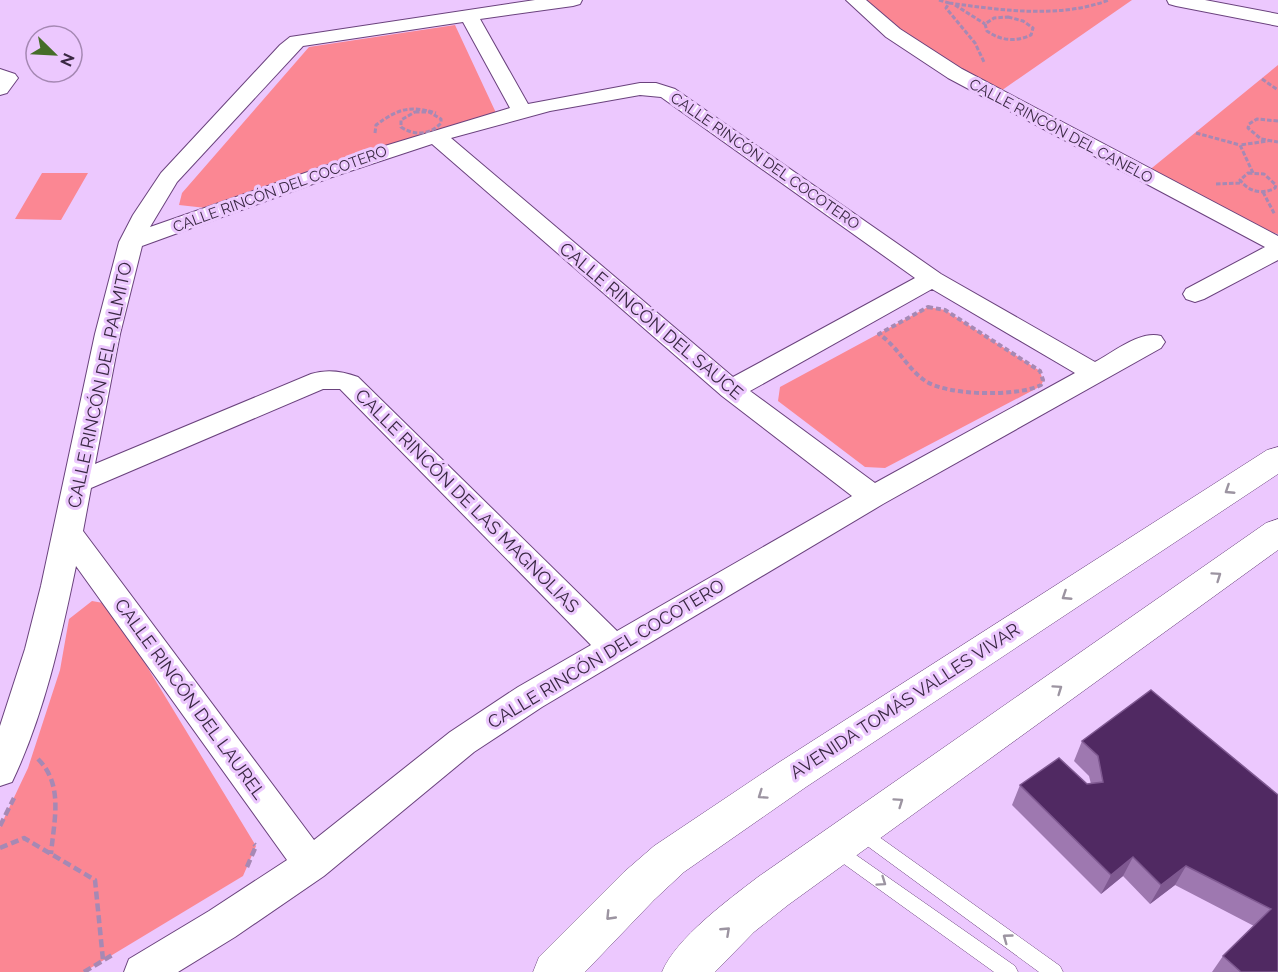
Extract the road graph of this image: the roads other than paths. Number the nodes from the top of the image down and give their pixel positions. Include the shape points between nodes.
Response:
1 (573, 0) edge
2 (855, 0) edge
3 (1176, 0) edge
4 (469, 16) junction
5 (1278, 20) edge
6 (0, 75) edge
7 (0, 89) edge
8 (522, 111) junction
9 (441, 125) junction
10 (131, 242) junction
11 (1278, 245) edge
12 (1278, 250) edge
13 (932, 279) junction
14 (1195, 294) dead end
15 (1152, 342) dead end
16 (1094, 373) junction
17 (731, 390) junction
18 (1278, 458) edge
19 (79, 482) junction
20 (873, 497) junction
21 (1278, 532) edge
22 (69, 534) junction
23 (612, 647) junction
24 (9, 779) edge
25 (847, 839) junction
26 (311, 864) junction
27 (144, 972) edge
28 (555, 972) edge
29 (684, 972) edge
30 (1009, 972) edge
31 (1054, 972) edge

1 - 4 street, CALLE RINCÓN DEL PALMITO
2 - 11 street, CALLE RINCÓN DEL CANELO via 924,56 1108,158
3 - 5 street
4 - 8 street
4 - 10 street, CALLE RINCÓN DEL PALMITO via 297,41 169,178 144,214
6 - 7 street via 9,78
8 - 9 street, CALLE RINCÓN DEL COCOTERO
8 - 13 street, CALLE RINCÓN DEL COCOTERO via 640,89 662,90
9 - 10 street, CALLE RINCÓN DEL COCOTERO via 366,157
9 - 17 street, CALLE RINCÓN DEL SAUCE
10 - 19 street, CALLE RINCÓN DEL PALMITO
12 - 14 street
13 - 16 street, CALLE RINCÓN DEL COCOTERO
13 - 17 street
15 - 16 street, CALLE RINCÓN DEL COCOTERO
16 - 20 street, CALLE RINCÓN DEL COCOTERO
17 - 20 street, CALLE RINCÓN DEL SAUCE
18 -> 28 main road, AVENIDA TOMÁS VALLES VIVAR via 801,768 669,859
19 - 22 street, CALLE RINCÓN DEL PALMITO
19 - 23 street, CALLE RINCÓN DE LAS MAGNOLIAS via 320,380 340,380 349,383
20 - 23 street, CALLE RINCÓN DEL COCOTERO
25 -> 21 main road
22 - 24 street, CALLE RINCÓN DEL PALMITO
22 - 26 street, CALLE RINCÓN DEL LAUREL
23 - 26 street, CALLE RINCÓN DEL COCOTERO via 462,742
29 -> 25 main road via 739,918
25 -> 30 lane
31 -> 25 lane
26 - 27 street, CALLE RINCÓN DEL COCOTERO

